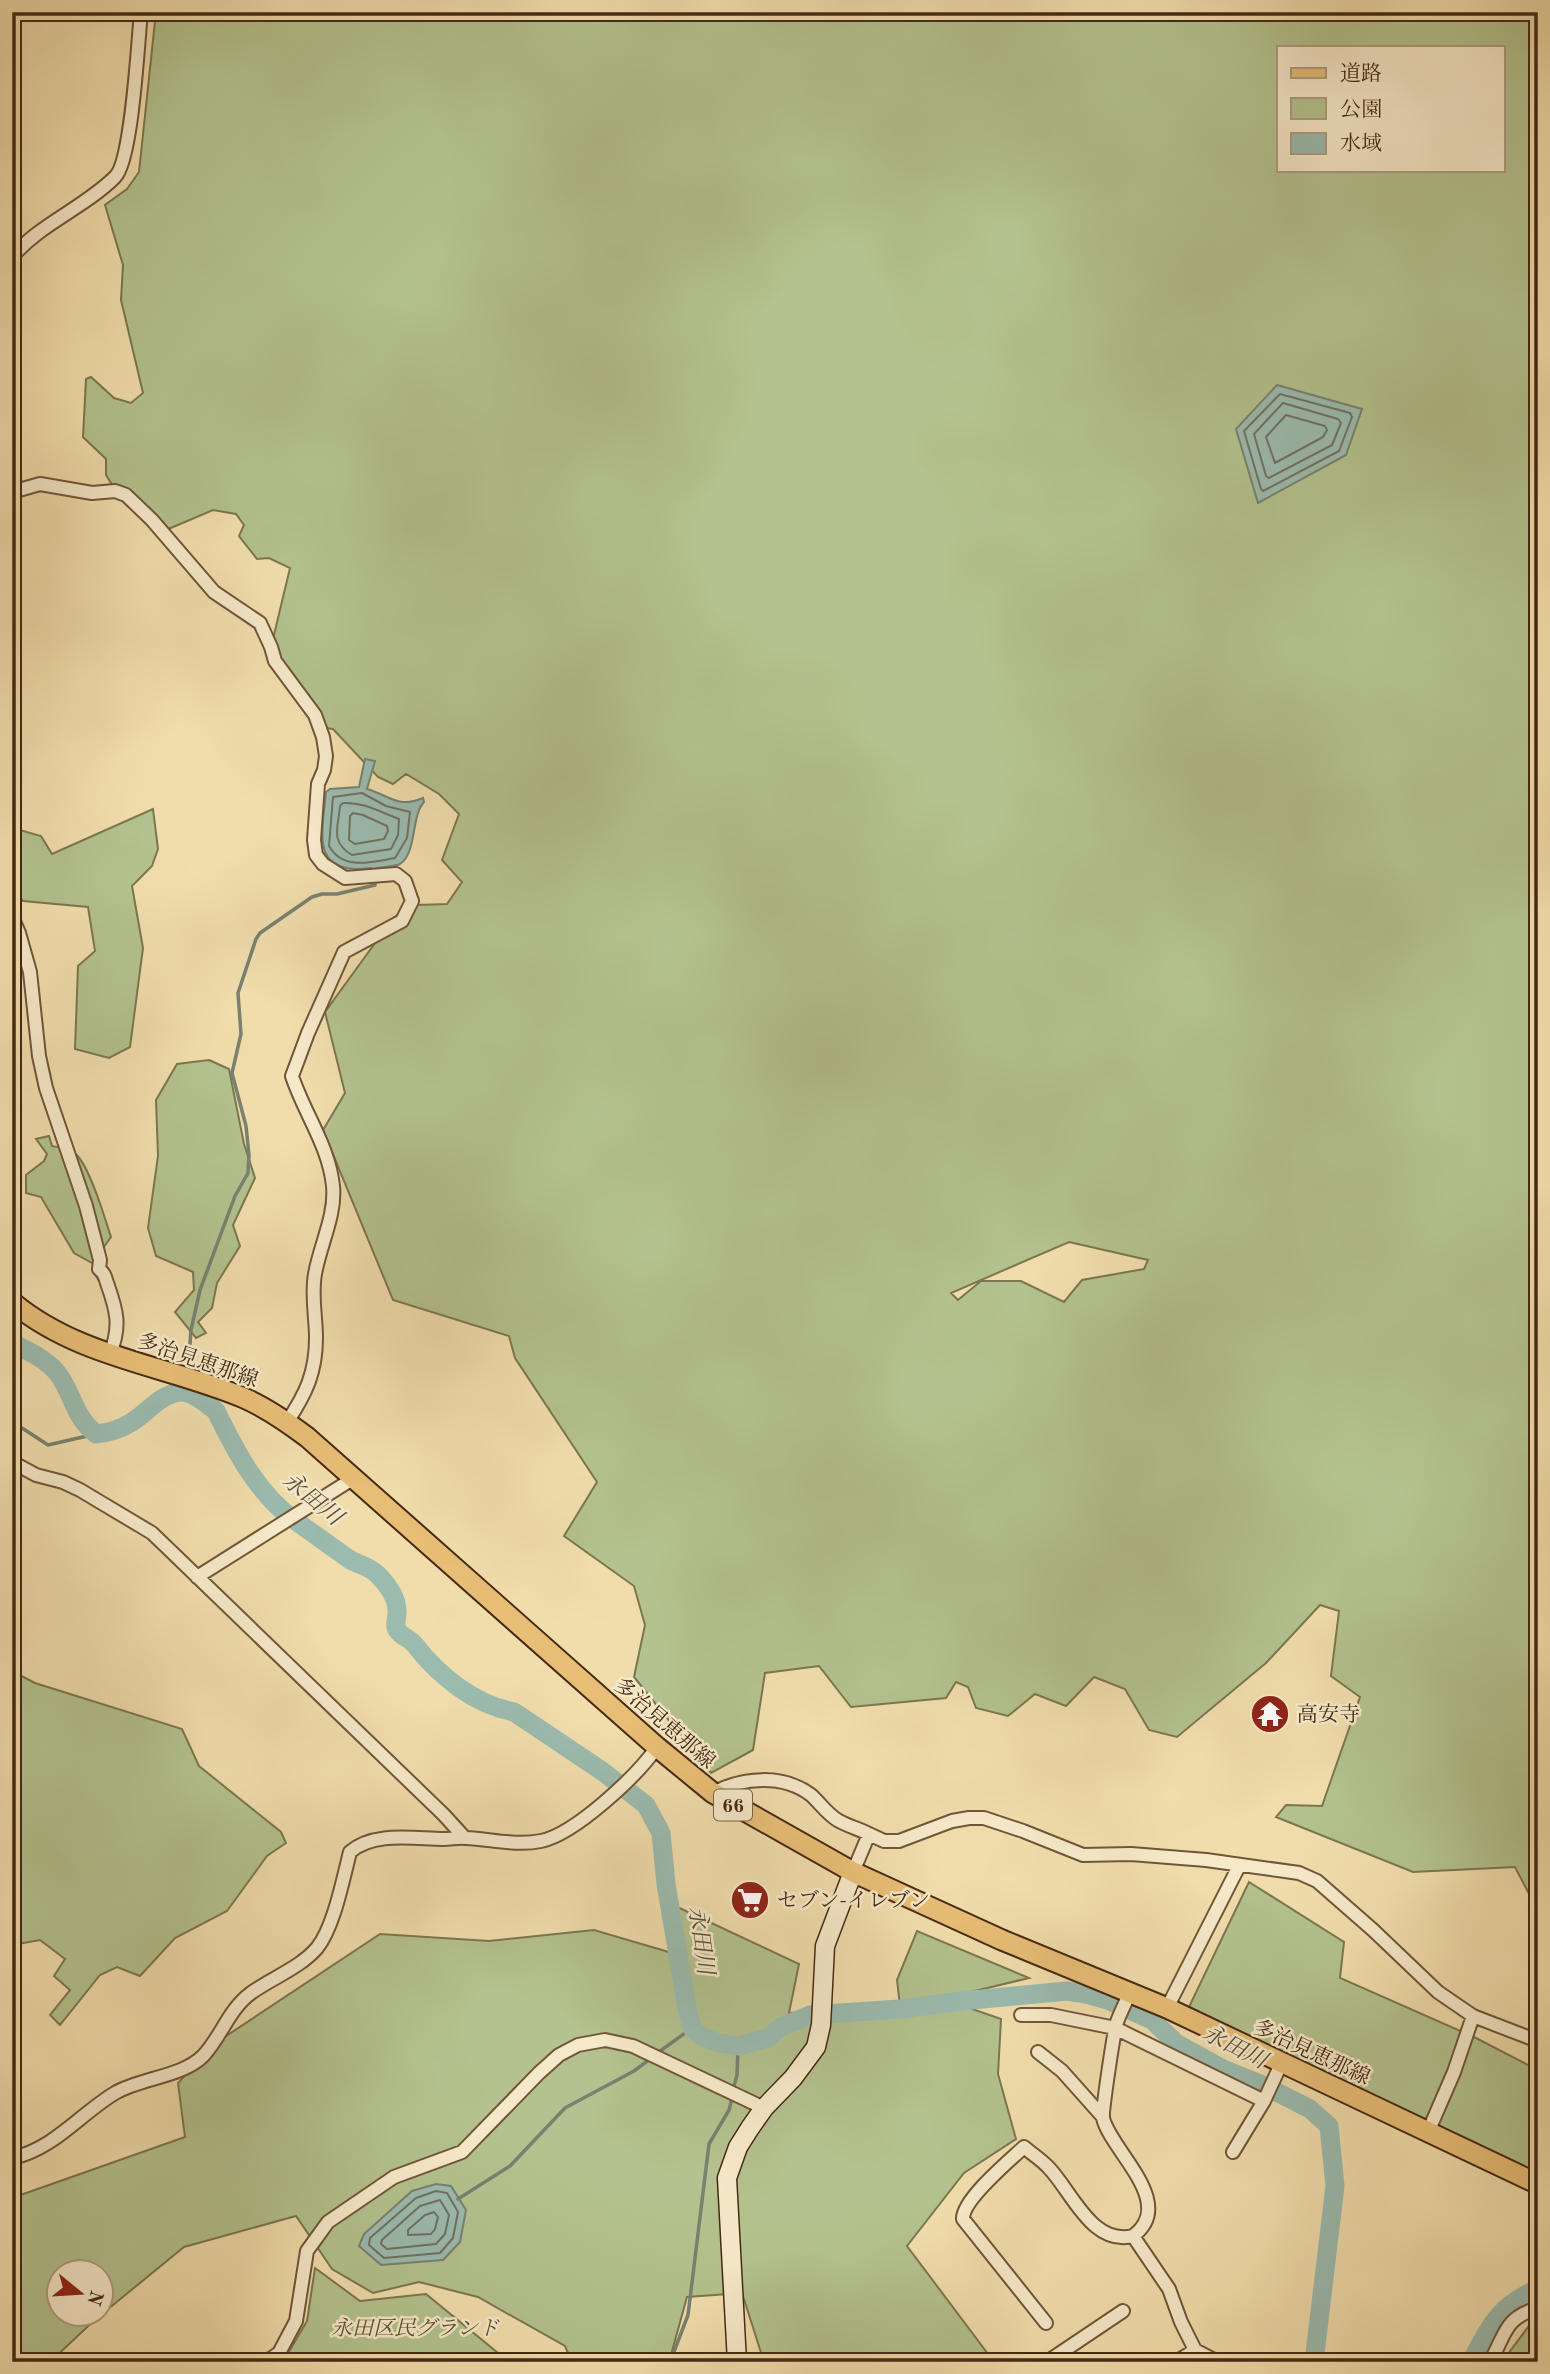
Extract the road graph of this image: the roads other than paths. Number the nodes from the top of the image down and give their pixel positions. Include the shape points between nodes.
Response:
1 (141, 12) edge
2 (12, 257) edge
3 (12, 492) edge
4 (12, 918) edge
5 (12, 1302) edge
6 (110, 1354) junction
7 (287, 1422) junction
8 (12, 1462) edge
9 (354, 1478) junction
10 (197, 1577) junction
11 (657, 1747) junction
12 (713, 1793) junction
13 (869, 1834) junction
14 (464, 1837) junction
15 (1239, 1866) junction
16 (853, 1872) junction
17 (1129, 1995) junction
18 (1167, 2008) junction
19 (1021, 2015) dead end
20 (1473, 2015) junction
21 (1116, 2025) junction
22 (1538, 2041) edge
23 (1038, 2052) dead end
24 (1280, 2066) junction
25 (1265, 2098) junction
26 (764, 2108) junction
27 (1103, 2117) junction
28 (1429, 2132) junction
29 (1233, 2152) dead end
30 (12, 2158) edge
31 (1538, 2184) edge
32 (1133, 2236) junction
33 (1538, 2308) edge
34 (1123, 2311) dead end
35 (1046, 2323) dead end
36 (1195, 2350) junction
37 (266, 2362) edge
38 (737, 2362) edge
39 (1047, 2362) edge
40 (1176, 2362) edge
41 (1218, 2362) edge
42 (1490, 2362) edge

1 - 2 street via 131,117 118,175 37,233
3 - 7 street via 40,484 126,495 214,592 260,624 275,662 315,715 323,737 326,756 318,784 316,855 345,878 396,874 405,881 412,901 402,920 344,952 292,1076 324,1149 333,1196 315,1273 314,1365 307,1390
4 - 6 street via 30,972 38,1056 46,1088 86,1206 99,1269 115,1303 117,1335
5 - 6 main road, 多治見恵那線 / 66 via 52,1330
6 - 7 main road, 多治見恵那線 / 66 via 243,1398
7 - 9 main road, 多治見恵那線 / 66
8 - 10 street via 80,1490 152,1533
9 - 10 street
9 - 11 main road, 多治見恵那線 / 66
10 - 14 street
11 - 12 main road, 多治見恵那線 / 66
11 - 14 street via 628,1782 564,1832 522,1843
12 - 13 street via 725,1786 772,1779 811,1796 839,1821
12 - 16 main road, 多治見恵那線 / 66
13 - 15 street via 899,1841 952,1821 984,1818 1083,1855 1131,1854
13 - 16 street
14 - 30 street via 375,1840 356,1847 350,1852 337,1903 317,1949 249,1994 203,2056 115,2093 36,2151
15 - 18 street
15 - 20 street via 1310,1877 1438,1992
16 - 17 main road, 多治見恵那線 / 66
16 - 26 street via 825,1946 816,2047
17 - 18 main road, 多治見恵那線 / 66
17 - 21 street
18 - 24 main road, 多治見恵那線 / 66
19 - 21 street
20 - 22 street
20 - 28 street
21 - 25 street
21 - 27 street
23 - 27 street via 1062,2071
24 - 25 street
24 - 28 main road, 多治見恵那線 / 66
25 - 29 street
26 - 37 street via 634,2046 605,2040 578,2045 559,2055 462,2152 394,2177 328,2222 307,2251 296,2321 279,2353
26 - 38 street via 738,2147 727,2178
27 - 32 street via 1146,2192 1146,2218
28 - 31 main road, 多治見恵那線 / 66
32 - 35 street via 1109,2235 1093,2224 1049,2168 1024,2147 1003,2167 969,2203 963,2219
32 - 36 street via 1170,2289
33 - 42 street via 1519,2314 1505,2330
34 - 39 street
36 - 40 street
36 - 41 street

